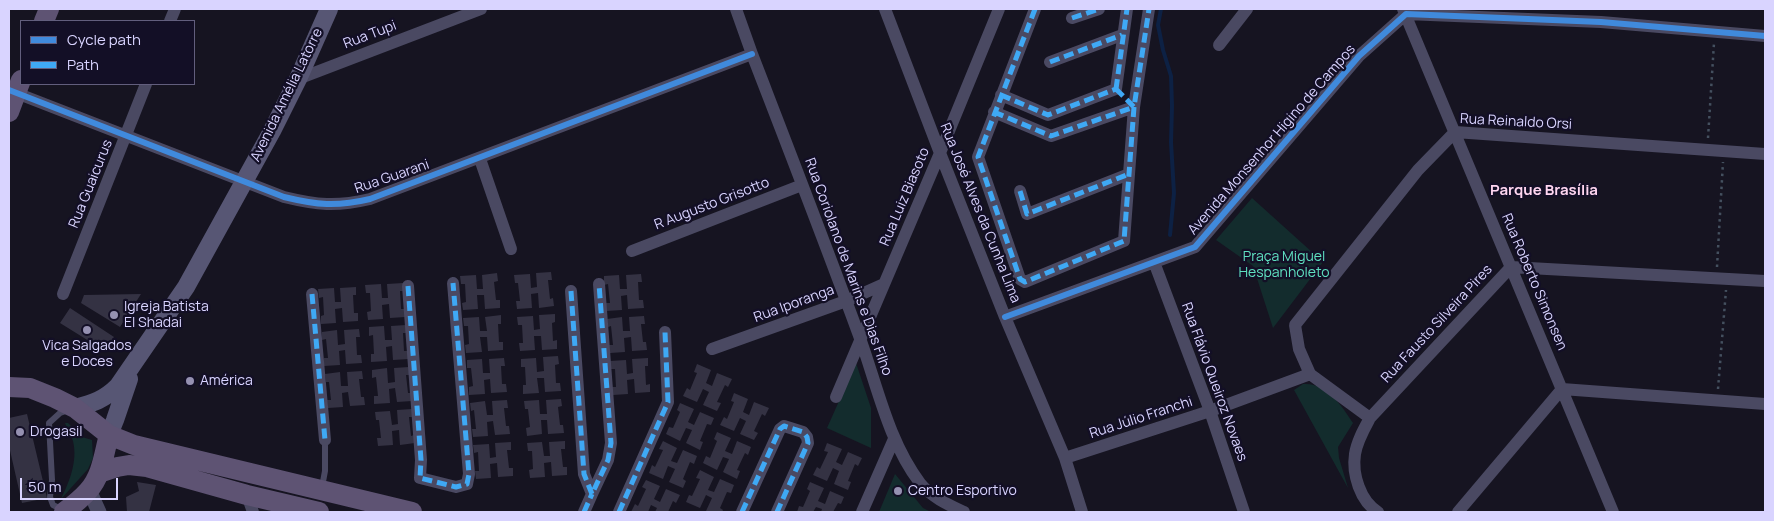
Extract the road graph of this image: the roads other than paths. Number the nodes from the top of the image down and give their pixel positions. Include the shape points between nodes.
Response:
1 (329, 9) edge
2 (481, 9) edge
3 (736, 9) edge
4 (885, 9) edge
5 (999, 9) edge
6 (1035, 9) edge
7 (1099, 9) edge
8 (1127, 9) edge
9 (1149, 9) edge
10 (1247, 9) edge
11 (1404, 11) edge
12 (1072, 18) dead end
13 (1122, 35) junction
14 (1765, 36) edge
15 (1219, 45) dead end
16 (752, 54) junction
17 (1050, 62) dead end
18 (298, 79) junction
19 (146, 85) edge
20 (16, 88) edge
21 (1116, 89) junction
22 (1001, 96) junction
23 (1134, 107) junction
24 (9, 112) edge
25 (994, 112) junction
26 (1455, 132) junction
27 (125, 137) junction
28 (940, 153) junction
29 (1765, 154) edge
30 (480, 159) junction
31 (1129, 174) junction
32 (244, 182) junction
33 (802, 185) junction
34 (1020, 191) dead end
35 (511, 249) dead end
36 (632, 251) dead end
37 (1154, 262) junction
38 (1511, 267) junction
39 (1765, 281) edge
40 (453, 283) dead end
41 (599, 284) dead end
42 (884, 284) junction
43 (408, 286) dead end
44 (570, 291) dead end
45 (63, 294) dead end
46 (312, 294) dead end
47 (846, 301) junction
48 (1005, 317) junction
49 (665, 332) dead end
50 (861, 340) junction
51 (712, 350) dead end
52 (136, 359) junction
53 (1310, 374) junction
54 (9, 387) edge
55 (1562, 389) junction
56 (836, 397) dead end
57 (1765, 404) edge
58 (75, 408) junction
59 (1210, 411) junction
60 (1370, 418) junction
61 (101, 429) junction
62 (894, 439) junction
63 (325, 440) joint
64 (1065, 458) junction
65 (274, 478) junction
66 (94, 482) junction
67 (321, 491) junction
68 (592, 494) junction
69 (250, 504) edge
70 (1372, 511) edge
71 (64, 512) edge
72 (99, 512) edge
73 (319, 512) edge
74 (412, 512) edge
75 (584, 512) edge
76 (619, 512) edge
77 (742, 512) edge
78 (777, 512) edge
79 (862, 512) edge
80 (964, 512) edge
81 (1082, 512) edge
82 (1244, 512) edge
83 (1458, 512) edge
84 (1613, 512) edge

1 - 18 main road, Avenida Amélia Latorre
2 - 18 street, Rua Tupi
3 - 16 street, Rua Coriolano de Marins e Dias Filho
4 - 28 street, Rua José Alves da Cunha Lima
5 - 28 street, Rua Luiz Biasoto
6 - 22 street
7 - 12 street
8 - 13 street
9 - 23 street
10 - 15 street
11 - 14 street via 1601,22
11 - 26 street, Rua Roberto Simonsen
11 - 37 street, Avenida Monsenhor Higino de Campos via 1359,56 1195,247
13 - 17 street
13 - 21 street
16 - 30 street, Rua Guarani
16 - 33 street, Rua Coriolano de Marins e Dias Filho
18 - 32 main road, Avenida Amélia Latorre
19 - 27 street, Rua Guaicurus
20 - 24 main road
20 - 27 street, Rua Guarani
21 - 22 street via 1048,115
21 - 23 street
22 - 25 street
23 - 25 street via 1050,136
23 - 31 street
25 - 31 street via 978,158 1020,279 1025,282 1124,241
26 - 29 street, Rua Reinaldo Orsi
26 - 38 street, Rua Roberto Simonsen
26 - 53 street, Rua Reinaldo Orsi via 1418,170 1295,325 1299,350
27 - 32 street, Rua Guarani
27 - 45 street, Rua Guaicurus
28 - 42 street, Rua Luiz Biasoto
28 - 48 street, Rua José Alves da Cunha Lima
30 - 32 street, Rua Guarani via 370,199 330,206 284,198
30 - 35 street
31 - 34 street via 1027,214
32 - 52 main road, Avenida Amélia Latorre via 186,287
33 - 36 street, R Augusto Grisotto
33 - 47 street, Rua Coriolano de Marins e Dias Filho
37 - 48 street, Avenida Monsenhor Higino de Campos
37 - 59 street, Rua Flávio Queiroz Novaes
38 - 39 street, Rua Fausto Silveira Pires
38 - 55 street, Rua Roberto Simonsen
38 - 60 street, Rua Fausto Silveira Pires
40 - 43 street via 469,474 467,484 456,487 420,478
41 - 68 street via 611,443 608,460
42 - 47 street, Rua Iporanga
42 - 50 street, Rua Luiz Biasoto
44 - 68 street via 584,474
46 - 63 street
47 - 50 street, Rua Coriolano de Marins e Dias Filho
47 - 51 street, Rua Iporanga
48 - 64 street, Rua José Alves da Cunha Lima
49 - 76 street via 668,402
50 - 56 street, Rua Luiz Biasoto
50 - 62 street, Rua Coriolano de Marins e Dias Filho
52 - 58 main road, Avenida Amélia Latorre via 107,397
52 - 61 main road, Avenida Amélia Latorre via 115,420
53 - 59 street, Rua Júlio Franchi
53 - 60 street
54 - 58 main road via 30,388
55 - 57 street
55 - 83 street
55 - 84 street, Rua Roberto Simonsen
58 - 61 main road
58 - 71 lane via 60,413 49,423 50,497 53,505
59 - 64 street, Rua Júlio Franchi
59 - 82 street, Rua Flávio Queiroz Novaes
60 - 70 street, Rua Fausto Silveira Pires via 1355,454 1355,468 1359,488
61 - 65 main road via 134,445
61 - 66 main road
62 - 79 street
62 - 80 street, Rua Coriolano de Marins e Dias Filho via 925,489
63 - 67 lane
64 - 81 street, Rua José Alves da Cunha Lima
65 - 67 main road
65 - 69 main road via 257,485
66 - 69 main road via 117,466 147,467
66 - 71 main road
66 - 72 street
67 - 74 main road
68 - 75 street
69 - 73 main road
77 - 78 street via 784,426 803,432 808,443

